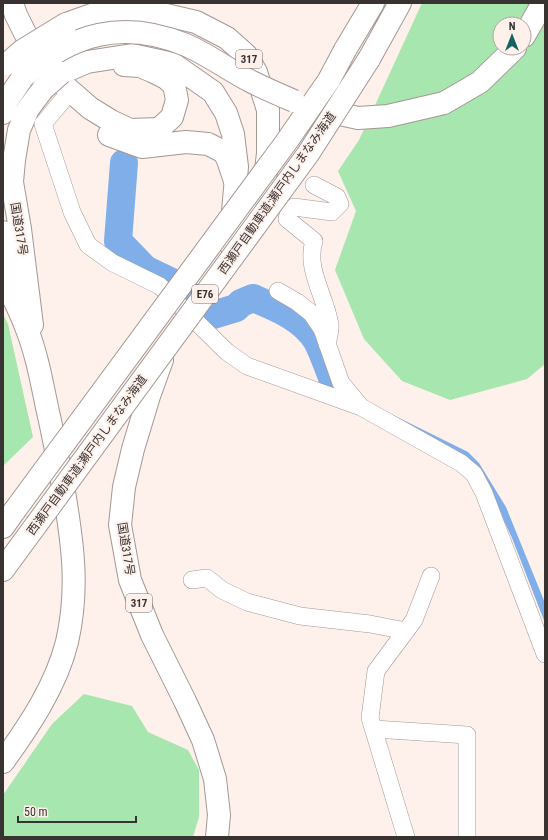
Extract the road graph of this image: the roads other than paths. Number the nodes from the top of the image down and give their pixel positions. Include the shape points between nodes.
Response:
1 (12, 3) edge
2 (149, 3) edge
3 (373, 3) edge
4 (400, 3) edge
5 (543, 3) edge
6 (3, 8) edge
7 (196, 22) junction
8 (532, 22) edge
9 (507, 56) edge
10 (87, 62) junction
11 (5, 67) edge
12 (62, 100) junction
13 (3, 113) edge
14 (236, 184) junction
15 (314, 185) dead end
16 (3, 232) edge
17 (230, 244) junction
18 (3, 277) edge
19 (278, 291) dead end
20 (26, 327) junction
21 (327, 344) junction
22 (36, 362) junction
23 (361, 407) junction
24 (9, 518) edge
25 (3, 570) edge
26 (431, 576) dead end
27 (192, 580) dead end
28 (406, 631) junction
29 (544, 651) edge
30 (374, 729) junction
31 (3, 762) edge
32 (217, 837) edge
33 (406, 837) edge
34 (467, 837) edge

1 - 10 main road via 26,35 59,80 90,108 130,130 159,129 172,117 177,100 174,85 166,78 140,66
2 - 7 main road
3 - 24 main road, 西瀬戸自動車道;瀬戸内しまなみ海道 / E76, bridge via 329,80 287,141
4 - 25 main road, 西瀬戸自動車道;瀬戸内しまなみ海道 / E76, bridge via 369,59 308,154
5 - 8 main road
6 - 12 main road via 18,40
7 - 11 main road, 国道317号 / 317, bridge via 166,14 127,10 97,14 66,24 27,47
7 - 17 main road, 国道317号 / 317 via 227,38 246,55 256,72 268,110 268,153 263,198
9 - 13 main road, bridge via 480,82 444,103 388,116 358,118 326,112 294,101 253,83 187,46 162,36 112,32 86,38 40,62 23,77 8,99
10 - 14 main road, 国道317号 / 317 via 132,55 173,64 213,92 226,113 232,134 237,167
10 - 22 main road, 国道317号 / 317, bridge via 61,73 43,89 28,109 19,130 12,182
12 - 14 main road via 106,133 142,147 186,142 208,144 224,152
12 - 23 street via 43,124 72,212 88,245 113,263 160,286 227,352 247,366
14 - 17 main road, 国道317号 / 317
15 - 21 street via 337,197 340,204 332,212 294,207 288,211 287,219 314,240 311,261 330,326
16 - 20 main road
17 - 32 main road, 国道317号 / 317, bridge via 162,360 133,449 124,487 120,526 130,580 152,635 203,740 215,779 219,815
18 - 20 main road, 国道317号 / 317
19 - 21 street via 311,313 322,329
20 - 22 main road, 国道317号 / 317
21 - 23 street via 341,383
22 - 31 main road, 国道317号 / 317 via 55,442 72,541 75,575 67,643 55,676 39,707
23 - 29 street via 461,463 474,474 484,493
26 - 28 street via 414,620
27 - 28 street via 207,578 222,590 247,602 300,616
28 - 30 street via 376,671 370,718
30 - 33 street
30 - 34 street via 467,735

